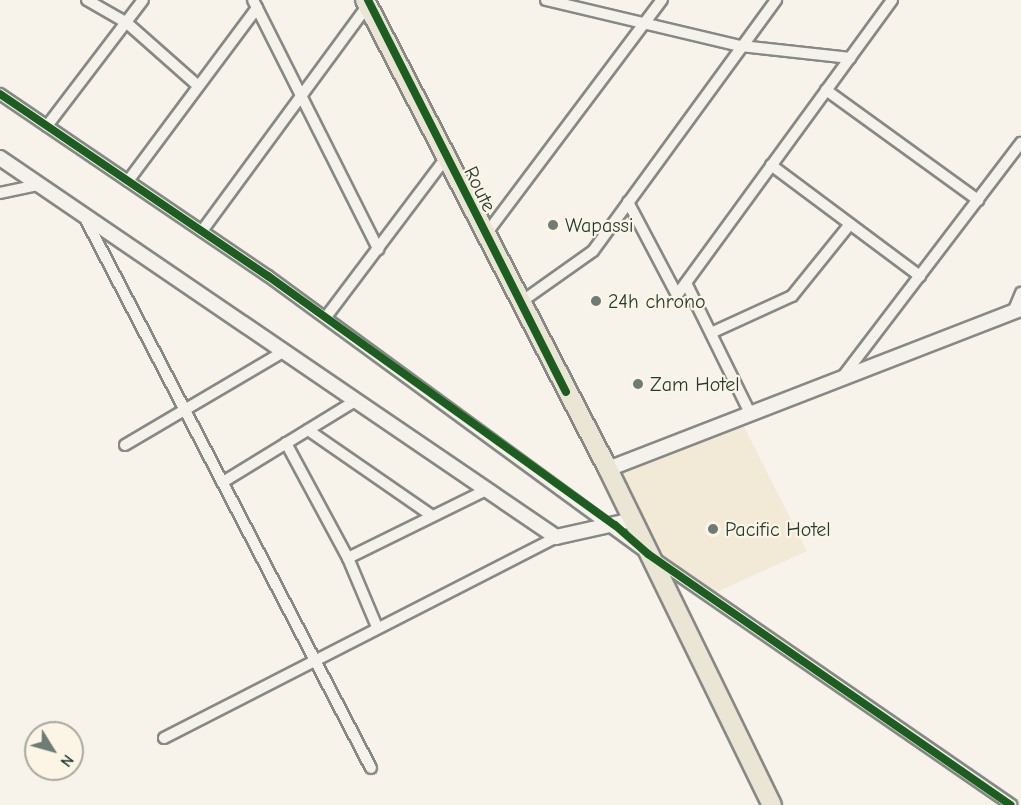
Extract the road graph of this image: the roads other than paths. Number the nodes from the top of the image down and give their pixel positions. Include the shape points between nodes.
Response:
1 (87, 0) edge
2 (143, 0) edge
3 (546, 0) edge
4 (662, 0) edge
5 (776, 0) edge
6 (892, 0) edge
7 (367, 3) edge
8 (255, 4) edge
9 (127, 23) junction
10 (642, 26) junction
11 (741, 46) junction
12 (850, 58) junction
13 (196, 85) junction
14 (826, 90) junction
15 (0, 94) edge
16 (300, 97) junction
17 (47, 126) junction
18 (1021, 143) edge
19 (0, 158) edge
20 (446, 158) junction
21 (771, 165) junction
22 (128, 181) junction
23 (38, 185) junction
24 (0, 193) edge
25 (978, 200) junction
26 (628, 202) junction
27 (84, 216) junction
28 (850, 224) junction
29 (202, 231) junction
30 (486, 234) junction
31 (378, 249) junction
32 (920, 276) junction
33 (686, 283) junction
34 (1021, 293) edge
35 (521, 302) junction
36 (1017, 310) edge
37 (326, 317) junction
38 (711, 333) junction
39 (283, 352) junction
40 (844, 375) junction
41 (355, 401) junction
42 (185, 411) junction
43 (750, 413) junction
44 (308, 430) junction
45 (286, 443) junction
46 (125, 445) dead end
47 (608, 469) junction
48 (223, 482) junction
49 (486, 490) junction
50 (432, 516) junction
51 (623, 522) junction
52 (556, 537) junction
53 (648, 554) junction
54 (348, 558) junction
55 (377, 627) junction
56 (317, 657) junction
57 (164, 738) dead end
58 (371, 768) dead end
59 (772, 805) edge
60 (1011, 805) edge

1 - 9 street
2 - 9 street
3 - 10 street
4 - 10 street
5 - 11 street
6 - 12 street
7 - 16 street
7 - 20 main road
8 - 13 street
8 - 16 street
9 - 13 street
9 - 17 street
10 - 11 street
10 - 30 street
11 - 12 street
11 - 26 street
12 - 14 street
13 - 22 street
14 - 21 street
14 - 25 street
15 - 17 street
16 - 29 street
16 - 31 street
17 - 22 street
18 - 25 street
19 - 23 street
20 - 30 main road
20 - 31 street
21 - 28 street
21 - 33 street
22 - 29 street
23 - 24 street
23 - 27 street
25 - 32 street
26 - 33 street via 677,295
26 - 35 street via 580,265
27 - 39 street
27 - 42 street
28 - 32 street
28 - 38 street via 798,292
29 - 37 street
30 - 35 main road
31 - 37 street
32 - 40 street
33 - 38 street
34 - 36 street
35 - 47 main road
36 - 40 street
37 - 51 street
38 - 43 street
39 - 41 street
39 - 42 street
40 - 43 street
41 - 44 street
41 - 49 street
42 - 46 street
42 - 48 street
43 - 47 street
44 - 45 street
44 - 50 street
45 - 48 street
45 - 54 street
47 - 51 main road
48 - 56 street
49 - 50 street
49 - 52 street
50 - 54 street
51 - 52 street
51 - 53 main road
52 - 55 street
53 - 59 main road
53 - 60 street
54 - 55 street
55 - 56 street
56 - 57 street
56 - 58 street

